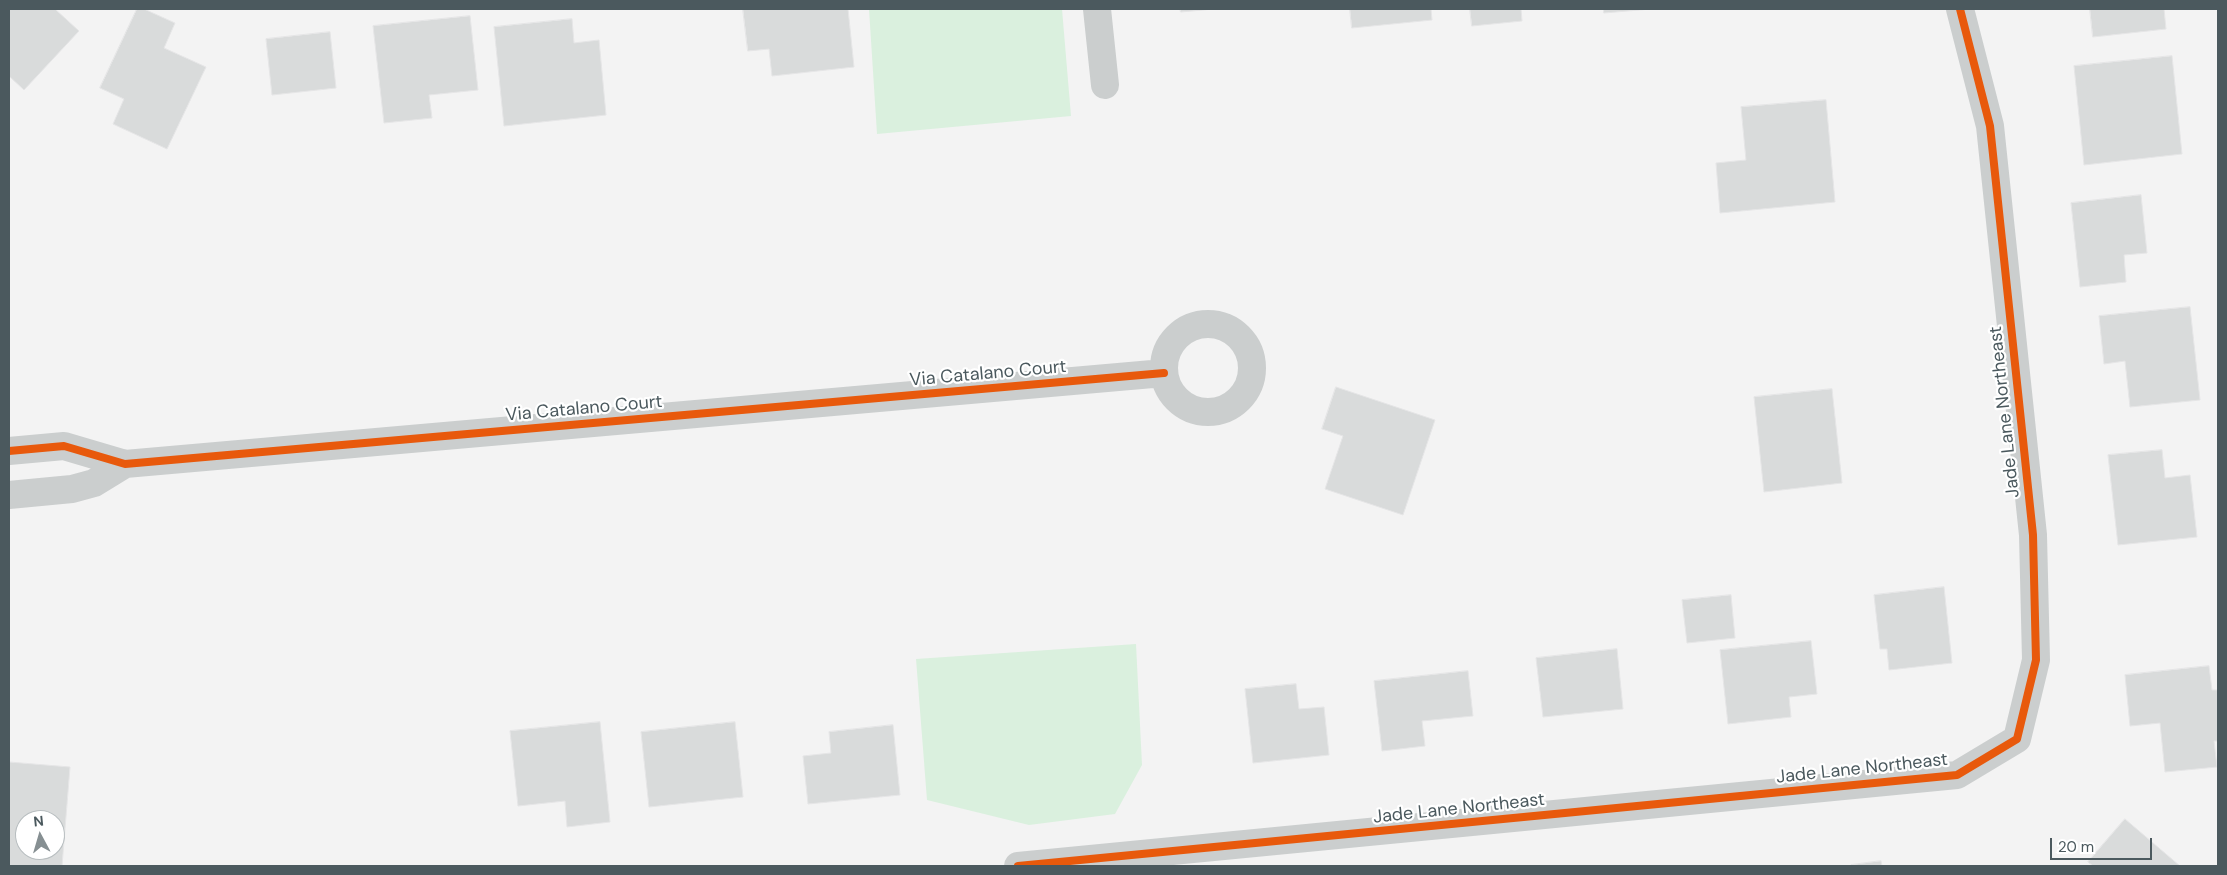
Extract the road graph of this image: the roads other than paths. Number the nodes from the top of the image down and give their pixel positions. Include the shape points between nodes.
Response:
1 (1096, 9) edge
2 (1960, 9) edge
3 (1105, 85) dead end
4 (1164, 373) dead end
5 (9, 451) edge
6 (125, 464) junction
7 (9, 494) edge
8 (1175, 859) edge
9 (1018, 866) edge

1 - 3 street
2 - 8 street, Jade Lane Northeast via 1990,126 2032,535 2036,660 2017,739 1957,775
4 - 6 street, Via Catalano Court
5 - 6 street, Via Catalano Court via 64,446
6 - 7 street, Via Catalano Court via 94,483 72,489
8 - 9 street, Jade Lane Northeast

